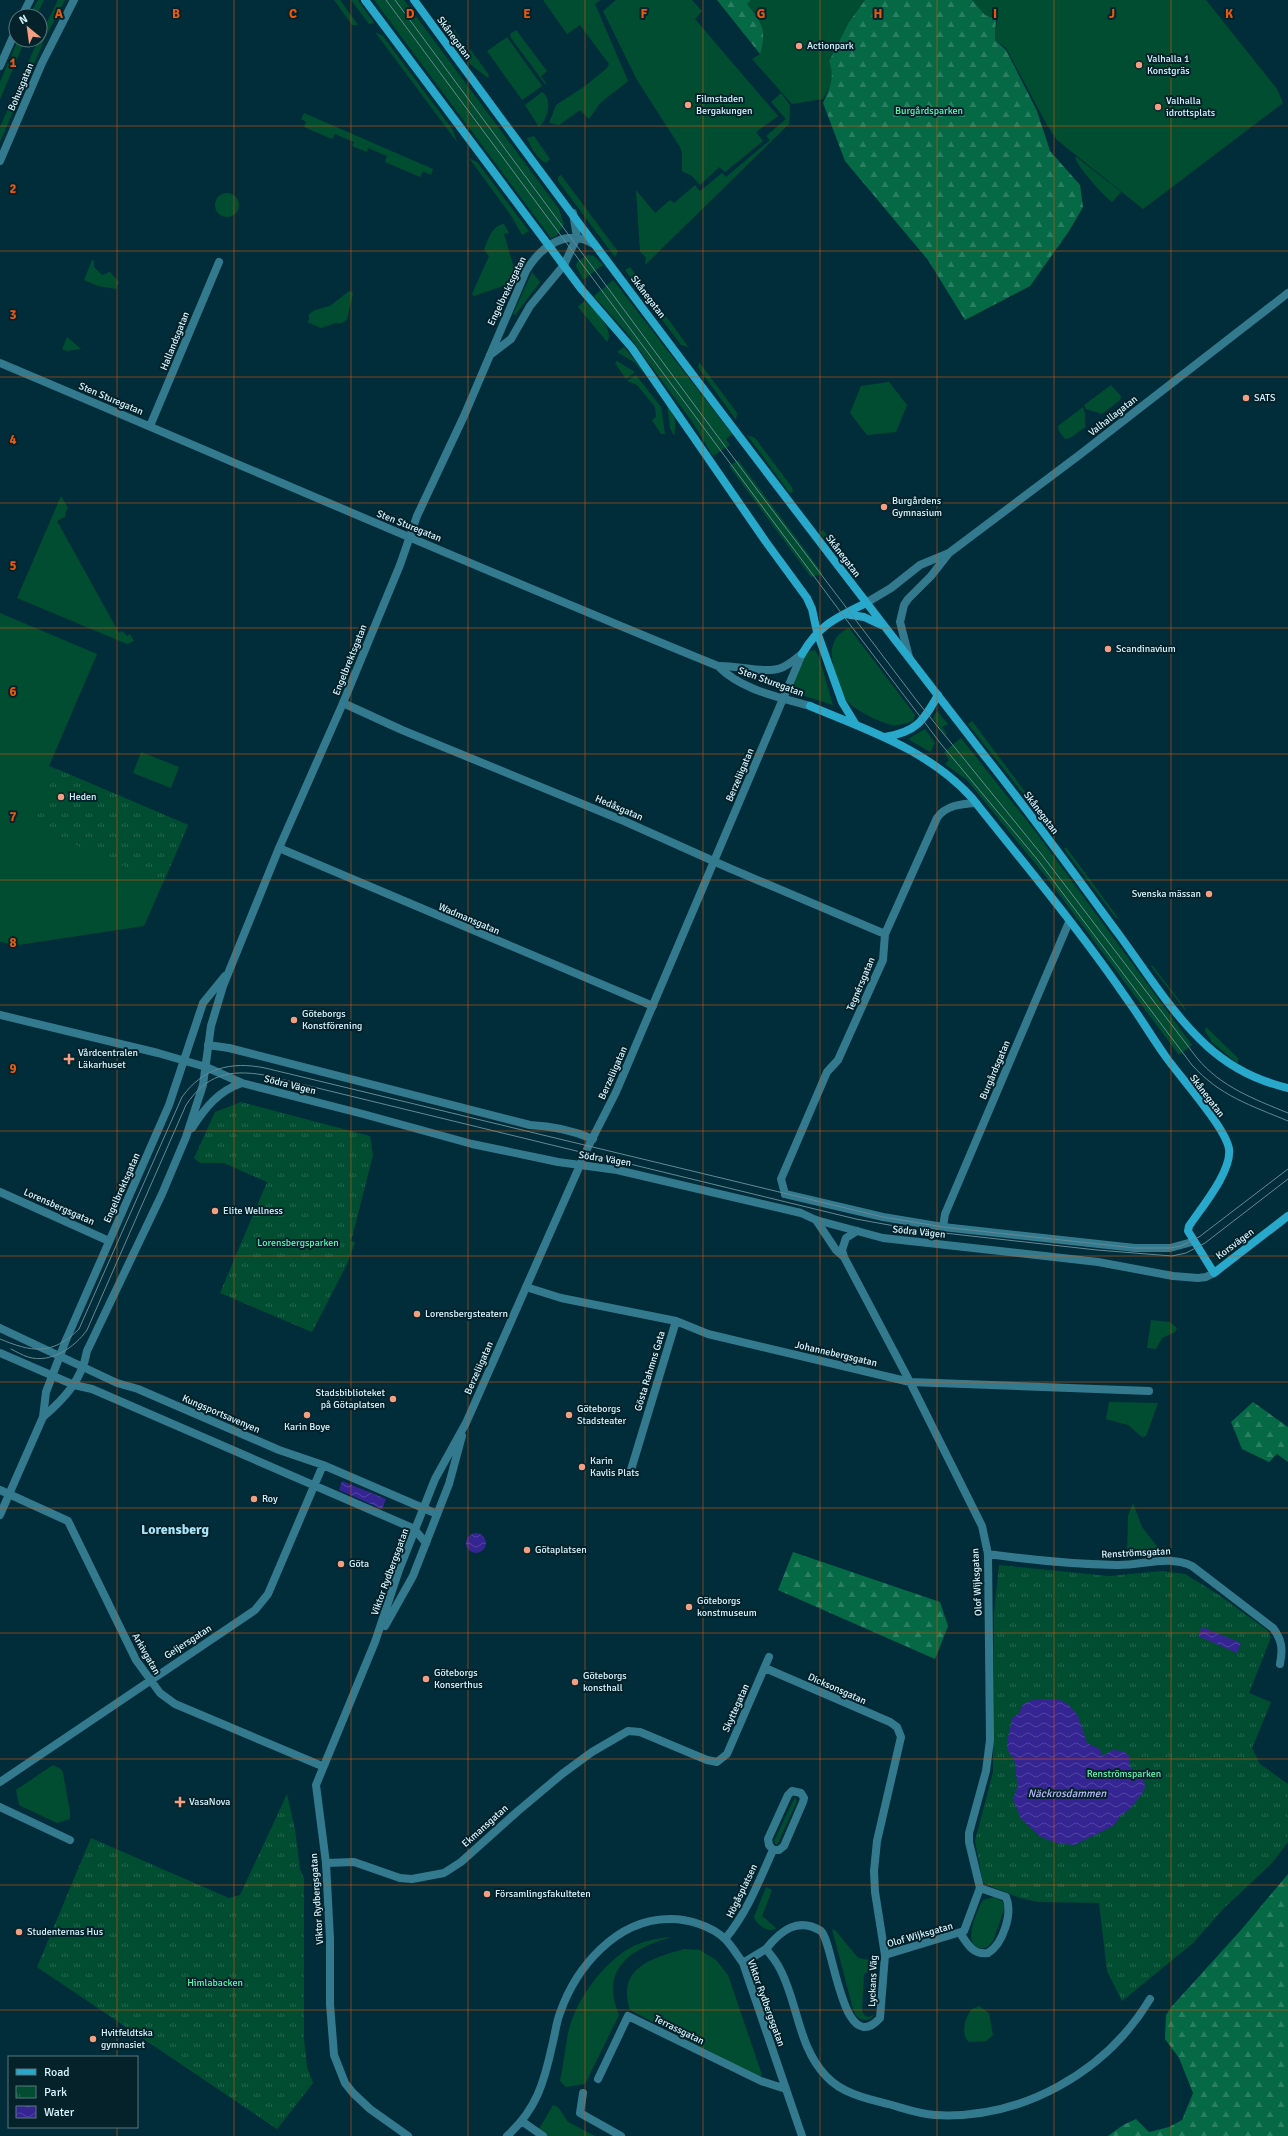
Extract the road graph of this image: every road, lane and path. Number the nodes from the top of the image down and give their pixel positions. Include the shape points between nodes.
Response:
1 (74, 0) edge
2 (365, 0) edge
3 (414, 0) edge
4 (8, 48) edge
5 (0, 66) edge
6 (0, 161) edge
7 (572, 212) junction
8 (576, 237) junction
9 (548, 245) junction
10 (600, 248) junction
11 (219, 262) dead end
12 (564, 265) junction
13 (1288, 293) edge
14 (490, 355) junction
15 (0, 363) edge
16 (150, 426) junction
17 (410, 537) junction
18 (949, 552) junction
19 (866, 603) junction
20 (842, 614) junction
21 (886, 629) junction
22 (817, 632) junction
23 (802, 654) junction
24 (909, 658) junction
25 (718, 666) junction
26 (938, 695) junction
27 (783, 698) junction
28 (343, 703) junction
29 (810, 706) joint
30 (856, 725) junction
31 (886, 736) junction
32 (976, 803) junction
33 (279, 848) junction
34 (714, 861) junction
35 (1070, 922) junction
36 (885, 934) junction
37 (229, 972) junction
38 (653, 1006) junction
39 (0, 1015) edge
40 (208, 1045) junction
41 (184, 1061) junction
42 (206, 1067) junction
43 (242, 1083) junction
44 (1288, 1088) edge
45 (186, 1138) junction
46 (593, 1139) junction
47 (581, 1165) junction
48 (0, 1192) edge
49 (785, 1194) joint
50 (1288, 1216) edge
51 (816, 1220) junction
52 (943, 1227) junction
53 (857, 1232) junction
54 (109, 1241) junction
55 (1192, 1242) junction
56 (844, 1257) junction
57 (1214, 1273) junction
58 (526, 1287) junction
59 (676, 1321) junction
60 (0, 1328) edge
61 (0, 1353) edge
62 (60, 1355) junction
63 (84, 1366) junction
64 (53, 1375) junction
65 (910, 1382) junction
66 (74, 1385) junction
67 (1149, 1391) dead end
68 (43, 1417) junction
69 (466, 1423) junction
70 (323, 1465) junction
71 (630, 1473) dead end
72 (313, 1486) junction
73 (0, 1490) edge
74 (9, 1494) junction
75 (423, 1509) junction
76 (437, 1514) junction
77 (0, 1515) edge
78 (415, 1530) junction
79 (426, 1543) junction
80 (988, 1554) junction
81 (375, 1642) junction
82 (769, 1657) dead end
83 (1280, 1664) dead end
84 (765, 1668) junction
85 (148, 1680) junction
86 (900, 1731) joint
87 (640, 1732) joint
88 (322, 1766) junction
89 (0, 1782) edge
90 (0, 1807) edge
91 (70, 1840) dead end
92 (773, 1850) junction
93 (326, 1863) junction
94 (980, 1888) junction
95 (960, 1934) junction
96 (725, 1939) junction
97 (766, 1949) junction
98 (885, 1955) junction
99 (743, 1963) junction
100 (1150, 1999) dead end
101 (598, 2079) dead end
102 (786, 2089) junction
103 (583, 2093) dead end
104 (522, 2122) junction
105 (408, 2136) edge
106 (507, 2136) edge
107 (543, 2136) edge
108 (621, 2136) edge
109 (802, 2136) edge

1 - 6 street, Bohusgatan via 42,63
2 - 9 main road
3 - 7 main road, Skånegatan
4 - 5 street
7 - 8 street
7 - 10 main road, Skånegatan
8 - 9 street, Engelbrektsgatan
8 - 10 street
8 - 12 street, Engelbrektsgatan
9 - 12 main road
9 - 14 street, Engelbrektsgatan via 538,253 526,271
10 - 19 main road, Skånegatan
11 - 16 street, Hallandsgatan
12 - 14 street, Engelbrektsgatan via 530,306 511,339
12 - 22 main road via 632,348 807,598 815,617
13 - 18 street, Valhallagatan
14 - 17 street, Engelbrektsgatan via 417,516
15 - 16 street, Sten Sturegatan
16 - 17 street, Sten Sturegatan
17 - 25 street, Sten Sturegatan via 526,588
17 - 28 street, Engelbrektsgatan
18 - 19 street, Valhallagatan via 920,565 891,588
18 - 24 street, Valhallagatan via 904,605 900,622
19 - 20 main road
19 - 21 main road, Skånegatan
20 - 21 main road via 864,617
20 - 22 main road
21 - 24 main road, Skånegatan
22 - 23 main road
22 - 30 main road via 842,702
23 - 25 street via 787,665 771,670 734,665
23 - 27 street, Berzeliigatan
24 - 26 main road, Skånegatan
25 - 27 street, Sten Sturegatan via 729,677
26 - 31 main road via 918,726
26 - 44 main road, Skånegatan via 1035,820 1177,1013 1209,1048 1240,1070 1271,1084
27 - 29 street, Sten Sturegatan
27 - 34 street, Berzeliigatan
28 - 33 street, Engelbrektsgatan
28 - 34 street, Hedåsgatan
29 - 30 main road, Skånegatan
30 - 31 main road, Skånegatan
31 - 32 main road, Skånegatan via 946,773
32 - 35 main road, Skånegatan
32 - 36 street, Tegnérsgatan via 955,805 941,812
33 - 37 street, Engelbrektsgatan
33 - 38 street, Wadmansgatan
34 - 36 street, Hedåsgatan
34 - 38 street, Berzeliigatan
35 - 52 street, Burgårdsgatan via 947,1210
35 - 55 main road, Skånegatan via 1212,1118 1229,1148 1226,1169 1189,1226
36 - 49 street, Tegnérsgatan via 883,960 838,1060 828,1072 781,1179
37 - 40 street, Engelbrektsgatan via 211,1026
37 - 41 street, Engelbrektsgatan via 203,1003
38 - 46 street, Berzeliigatan
39 - 41 street, Södra Vägen
40 - 42 street, Engelbrektsgatan
40 - 46 street, Södra Vägen via 229,1048 530,1125 551,1126
41 - 42 street, Södra Vägen
41 - 54 street, Engelbrektsgatan via 169,1105
42 - 43 street, Södra Vägen
42 - 45 street, Engelbrektsgatan
43 - 45 street, Engelbrektsgatan via 226,1089 209,1104
43 - 47 street, Södra Vägen via 472,1144
45 - 63 street, Engelbrektsgatan via 87,1351
46 - 47 street, Berzeliigatan
47 - 51 street, Södra Vägen via 617,1170 709,1191 801,1213
47 - 58 street, Berzeliigatan
48 - 54 street, Lorensbergsgatan
49 - 52 street, Södra Vägen via 883,1218
50 - 57 main road, Korsvägen
51 - 53 street, Södra Vägen
51 - 56 street, Olof Wijksgatan via 836,1250
52 - 55 street, Södra Vägen via 1135,1248 1170,1248
53 - 56 street via 846,1238 842,1250
53 - 57 street, Södra Vägen via 883,1238 1098,1262 1173,1276 1198,1278
54 - 62 street, Engelbrektsgatan
55 - 57 main road, Korsvägen
56 - 65 street, Olof Wijksgatan
58 - 59 street, Johannebergsgatan via 560,1298
58 - 69 street, Berzeliigatan
59 - 65 street, Johannebergsgatan via 708,1334
59 - 71 street, Gösta Rahmns Gata
60 - 62 street, Kungsportsavenyen
61 - 64 street
62 - 63 street, Kungsportsavenyen
62 - 64 street, Engelbrektsgatan
63 - 66 street, Engelbrektsgatan
63 - 70 street, Kungsportsavenyen via 117,1383 138,1389 279,1450
64 - 66 street
64 - 68 street, Engelbrektsgatan via 46,1392
65 - 67 street, Johannebergsgatan
65 - 80 street, Olof Wijksgatan via 982,1526
66 - 68 street, Engelbrektsgatan via 63,1400
66 - 72 street via 92,1389
68 - 74 street, Engelbrektsgatan
69 - 75 street, Berzeliigatan via 435,1479
69 - 76 street, Berzeliigatan via 450,1484
70 - 72 street, Geijersgatan
70 - 75 street, Kungsportsavenyen
72 - 78 street
72 - 85 street, Geijersgatan via 268,1594 255,1610
73 - 74 street, Arkivgatan
74 - 77 street, Engelbrektsgatan
74 - 85 street, Arkivgatan via 68,1521
75 - 76 street, Kungsportsavenyen
75 - 78 street, Viktor Rydbergsgatan
76 - 79 street, Viktor Rydbergsgatan
78 - 79 street
78 - 81 street, Viktor Rydbergsgatan
79 - 81 street, Viktor Rydbergsgatan via 413,1576
80 - 83 street, Renströmsgatan via 1056,1563 1119,1566 1181,1561 1192,1566 1273,1628 1279,1636 1283,1650
80 - 94 street, Olof Wijksgatan via 990,1740 986,1771 969,1833
81 - 88 street, Viktor Rydbergsgatan
82 - 84 street, Skyttegatan
84 - 86 street, Dicksonsgatan via 890,1722
84 - 87 street, Skyttegatan via 727,1754 716,1762
85 - 88 street, Arkivgatan via 175,1704
85 - 89 street, Geijersgatan
86 - 98 street, Lyckans Väg via 901,1737 877,1841 874,1871
87 - 93 street, Ekmansgatan via 624,1732 592,1752 518,1810 461,1862 444,1873 412,1879 400,1878 354,1862
88 - 93 street, Viktor Rydbergsgatan via 316,1785
90 - 91 street
92 - 92 street, Högåsplatsen via 779,1850 784,1846 803,1802 804,1798 797,1790 788,1795 768,1839
92 - 96 street, Högåsplatsen via 739,1922
93 - 105 street, Viktor Rydbergsgatan via 334,2055 345,2083 353,2093
94 - 95 street, Olof Wijksgatan via 968,1923
94 - 95 street, Olof Wijksgatan via 1006,1897 1009,1907 997,1946 988,1953 976,1952 970,1949
95 - 98 street, Olof Wijksgatan
96 - 99 street, Viktor Rydbergsgatan
96 - 104 street, Viktor Rydbergsgatan via 689,1922 662,1919 630,1928 604,1946 578,1976 566,1997 559,2014 544,2082
97 - 98 street, Lyckans Väg via 782,1932 792,1926 808,1925 823,1932 845,2009 853,2020 865,2026 874,2024 881,2014
97 - 99 street, Lyckans Väg
97 - 100 street via 781,1970 807,2048 827,2078 850,2093 935,2115 982,2112 1048,2093 1105,2055 1136,2022
99 - 102 street, Viktor Rydbergsgatan
101 - 102 street, Terrassgatan via 628,2016 761,2081
102 - 109 street, Viktor Rydbergsgatan
103 - 108 street via 580,2113
104 - 106 street, Viktor Rydbergsgatan
104 - 107 street

